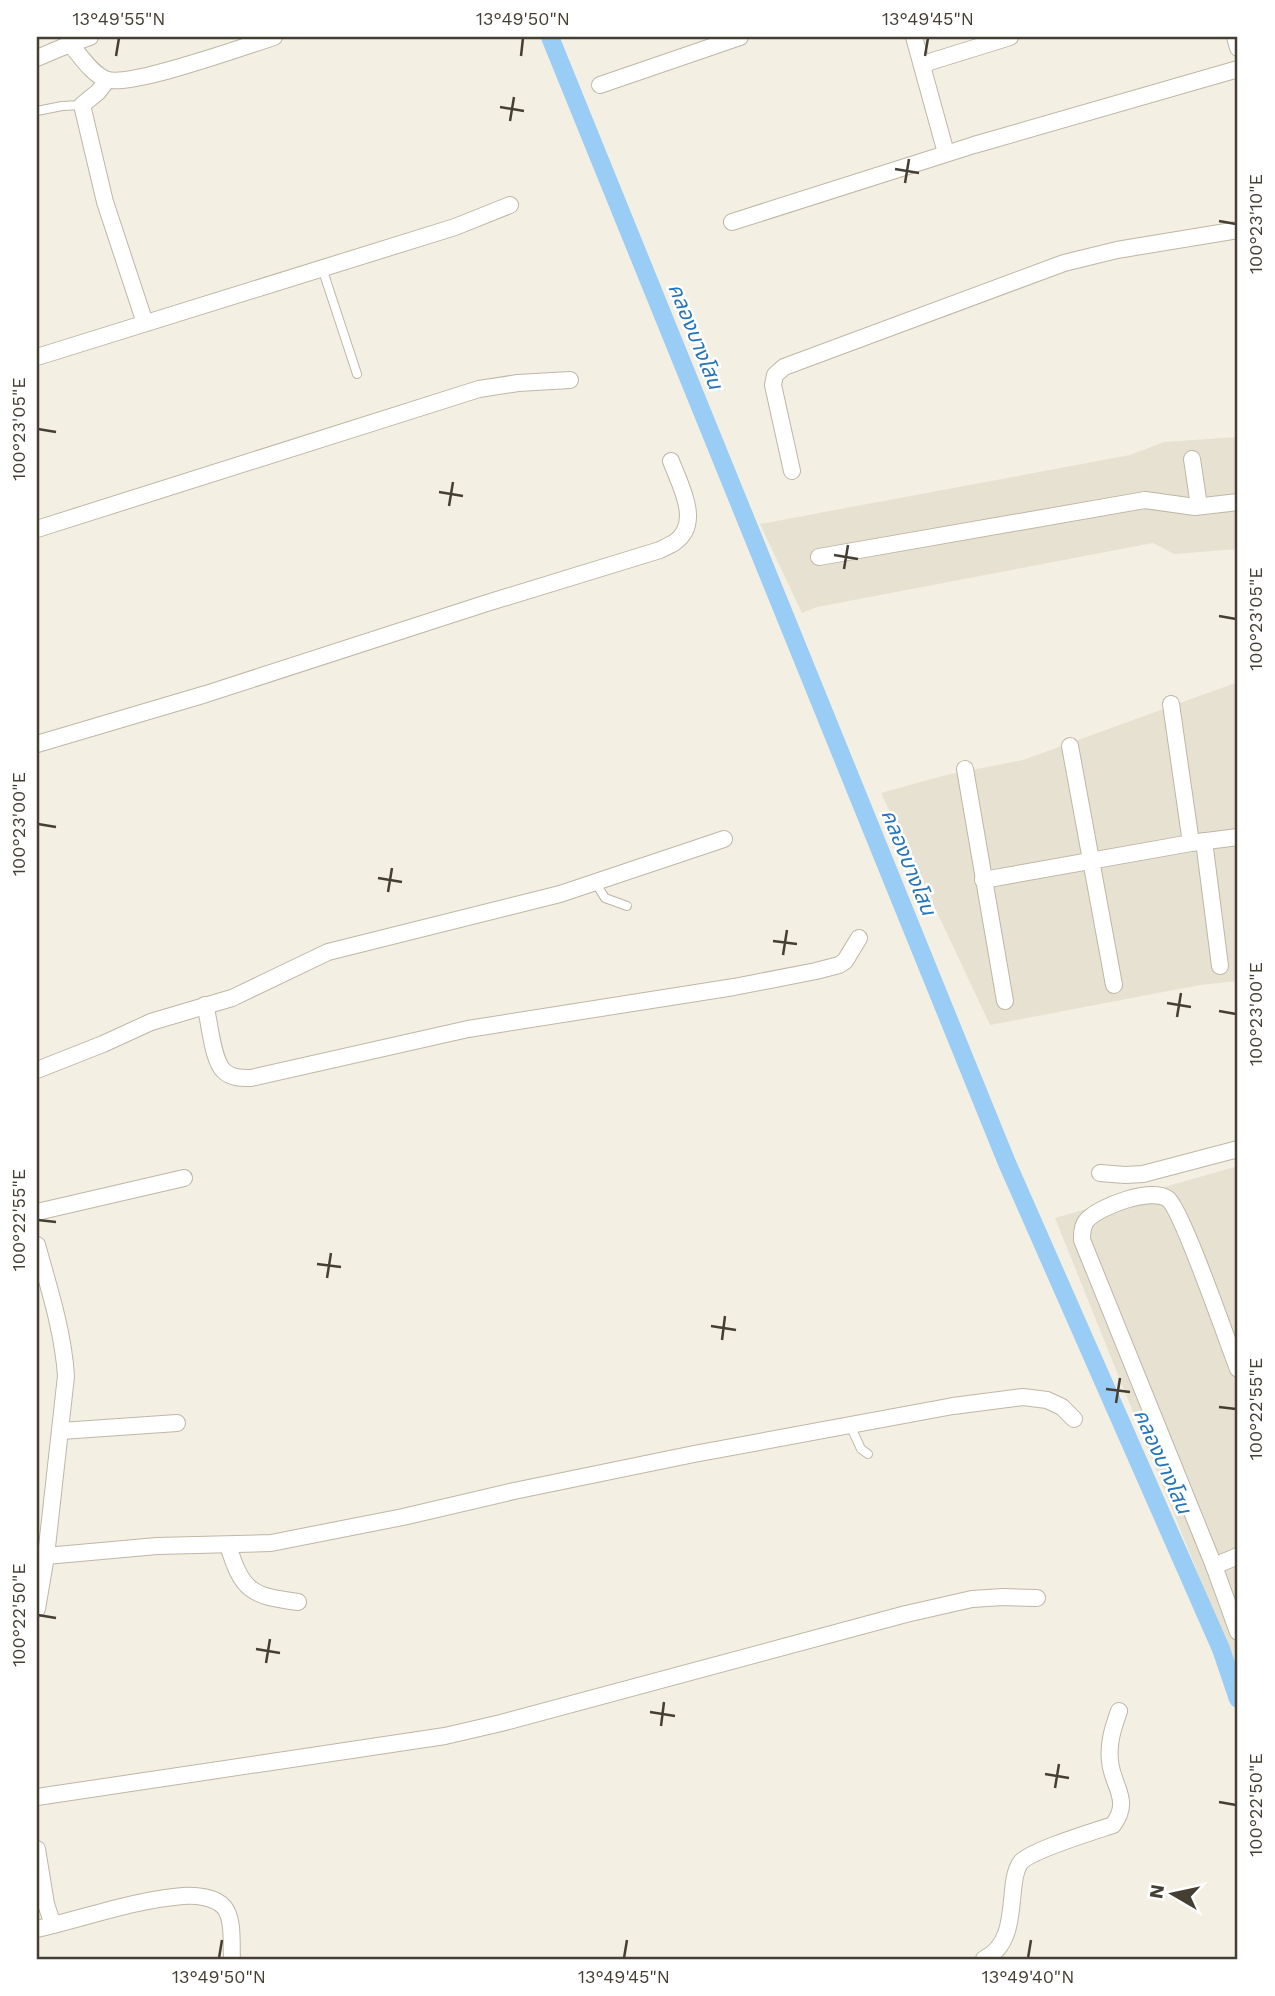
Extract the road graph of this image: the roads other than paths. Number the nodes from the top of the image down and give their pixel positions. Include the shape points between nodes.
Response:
1 (90, 37) edge
2 (274, 37) edge
3 (740, 37) edge
4 (915, 37) edge
5 (1010, 37) edge
6 (1235, 37) edge
7 (70, 44) junction
8 (1238, 48) edge
9 (37, 58) edge
10 (923, 64) junction
11 (1238, 69) edge
12 (107, 80) junction
13 (600, 85) dead end
14 (82, 105) junction
15 (37, 111) edge
16 (946, 153) junction
17 (510, 205) dead end
18 (732, 222) dead end
19 (1238, 230) edge
20 (322, 268) junction
21 (145, 323) junction
22 (37, 355) edge
23 (357, 374) dead end
24 (570, 380) dead end
25 (1192, 459) dead end
26 (671, 461) dead end
27 (792, 471) dead end
28 (1238, 502) edge
29 (1199, 506) junction
30 (37, 529) edge
31 (819, 557) dead end
32 (1171, 704) dead end
33 (37, 744) edge
34 (1070, 746) dead end
35 (965, 768) dead end
36 (1238, 837) edge
37 (724, 839) dead end
38 (1197, 842) junction
39 (1091, 861) junction
40 (983, 880) junction
41 (595, 882) junction
42 (627, 906) dead end
43 (859, 938) dead end
44 (1220, 966) dead end
45 (1114, 985) dead end
46 (1005, 1001) dead end
47 (205, 1005) junction
48 (37, 1070) edge
49 (1238, 1149) edge
50 (1100, 1173) dead end
51 (184, 1178) dead end
52 (37, 1212) edge
53 (37, 1245) edge
54 (1238, 1369) edge
55 (1074, 1419) dead end
56 (177, 1423) dead end
57 (850, 1425) junction
58 (61, 1431) junction
59 (868, 1454) dead end
60 (228, 1545) junction
61 (46, 1556) junction
62 (1238, 1556) edge
63 (1214, 1566) junction
64 (1038, 1598) dead end
65 (298, 1602) dead end
66 (37, 1608) edge
67 (1238, 1632) edge
68 (1119, 1711) dead end
69 (37, 1797) edge
70 (37, 1849) edge
71 (45, 1927) edge
72 (232, 1959) edge
73 (984, 1959) edge

1 - 7 street
2 - 12 street via 133,79
3 - 13 street
4 - 10 street
5 - 10 street
6 - 8 street
7 - 9 street
7 - 12 street
10 - 16 street
11 - 16 street
12 - 14 street
14 - 15 lane
14 - 21 street via 105,202
16 - 18 street
17 - 20 street
19 - 27 street via 1065,263 784,367 772,385
20 - 21 street
20 - 23 lane
21 - 22 street
24 - 30 street via 479,389
25 - 29 street
26 - 33 street via 689,522 675,542 660,550
28 - 29 street
29 - 31 street via 1145,500
32 - 38 street
34 - 39 street
35 - 40 street
36 - 38 street
37 - 41 street
38 - 39 street
38 - 44 street
39 - 40 street
39 - 45 street
40 - 46 street
41 - 42 lane via 605,898
41 - 47 street via 328,952 232,998
43 - 47 street via 845,961 816,971 468,1029 251,1078 225,1073 218,1063
47 - 48 street via 151,1022
49 - 50 street via 1143,1174
51 - 52 street
53 - 58 street via 65,1353
54 - 63 street via 1176,1209 1168,1199 1144,1196 1114,1204 1088,1220 1082,1240
55 - 57 street via 1047,1400 1023,1397
56 - 58 street
57 - 59 lane
57 - 60 street via 271,1543
58 - 61 street
60 - 61 street
60 - 65 street via 236,1570 252,1591
61 - 66 street
62 - 63 street
63 - 67 street
64 - 69 street via 972,1599 906,1614 445,1735
68 - 73 street via 1109,1744 1122,1806 1119,1817 1112,1825 1021,1862 1015,1874 1009,1927 995,1954
70 - 71 street
71 - 72 street via 143,1903 198,1896 226,1910

